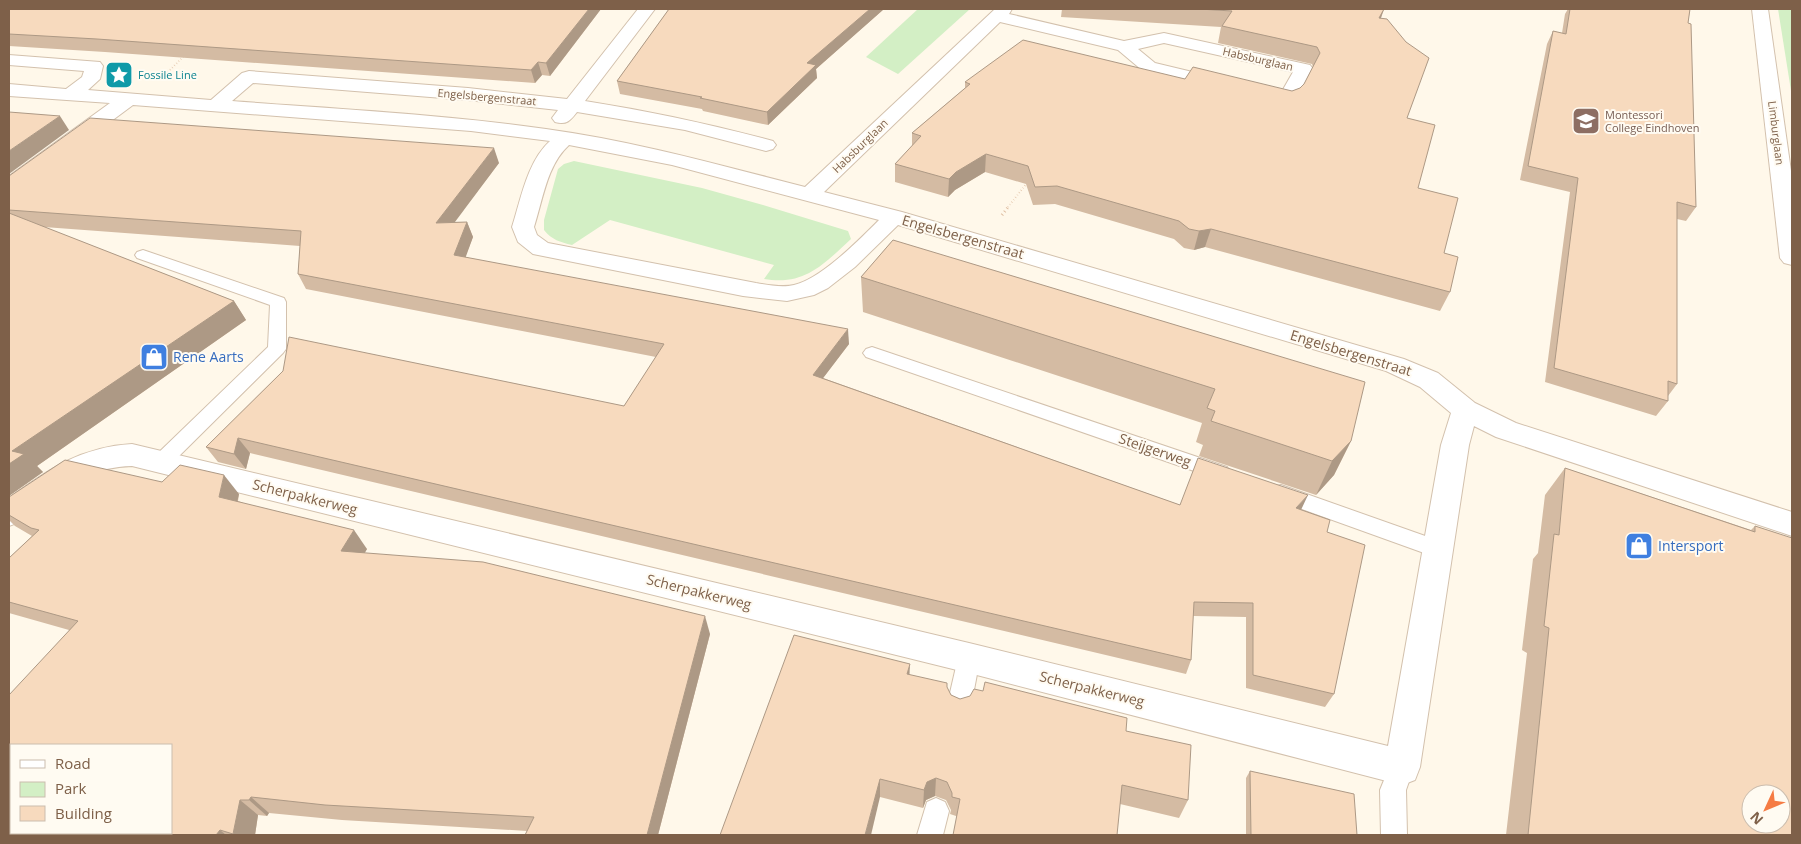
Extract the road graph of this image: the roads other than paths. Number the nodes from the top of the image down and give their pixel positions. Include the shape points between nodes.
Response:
1 (647, 9) edge
2 (1760, 9) edge
3 (1001, 12) edge
4 (1124, 46) junction
5 (9, 60) edge
6 (9, 90) edge
7 (70, 94) junction
8 (129, 99) junction
9 (215, 106) junction
10 (571, 106) junction
11 (557, 137) junction
12 (766, 145) dead end
13 (9, 186) edge
14 (810, 194) junction
15 (894, 217) junction
16 (143, 255) dead end
17 (1792, 258) edge
18 (872, 353) dead end
19 (1465, 410) junction
20 (160, 462) junction
21 (1235, 477) edge
22 (1262, 487) edge
23 (9, 514) edge
24 (1792, 524) edge
25 (1438, 549) junction
26 (969, 658) junction
27 (959, 706) edge
28 (1402, 767) junction
29 (1394, 835) edge

1 - 10 street
2 - 17 street, Limburglaan
3 - 4 street, Habsburglaan
3 - 14 street, Habsburglaan
4 - 4 street, Habsburglaan via 1149,68 1287,100 1304,69 1164,38
5 - 7 street via 94,66 91,79
6 - 7 street, Engelsbergenstraat
7 - 8 street, Engelsbergenstraat
8 - 9 street, Engelsbergenstraat
8 - 13 street
9 - 10 street, Engelsbergenstraat via 248,77 521,99
9 - 11 street, Engelsbergenstraat via 471,125
10 - 11 street
10 - 12 street, Engelsbergenstraat via 687,124
11 - 14 street, Engelsbergenstraat via 674,159
11 - 15 street, Engelsbergenstraat via 542,168 523,227 524,235 541,249 772,293 792,293 821,282
14 - 15 street, Engelsbergenstraat
15 - 19 street, Engelsbergenstraat via 1396,365 1429,380
16 - 20 lane via 278,302 277,349
18 - 21 lane, Steijgerweg
19 - 24 street, Engelsbergenstraat via 1506,430
19 - 25 street via 1455,446
20 - 23 street, Scherpakkerweg via 114,454 84,462
20 - 26 street, Scherpakkerweg
22 - 25 lane
25 - 28 street
26 - 27 lane
26 - 28 street, Scherpakkerweg
28 - 29 lane via 1394,790

